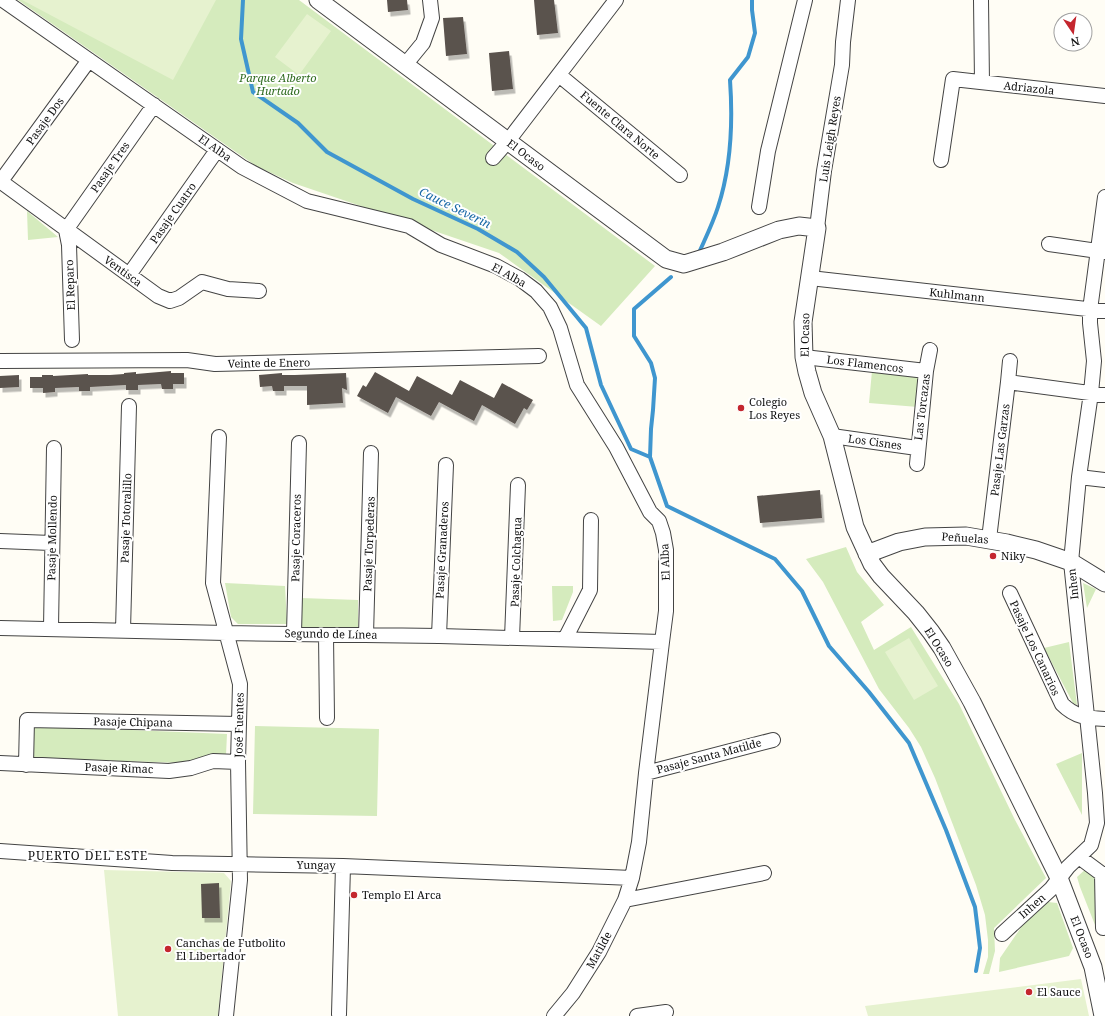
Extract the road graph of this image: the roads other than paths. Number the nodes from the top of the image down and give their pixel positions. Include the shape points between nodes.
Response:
1 (2, 0) edge
2 (318, 0) edge
3 (430, 0) edge
4 (805, 0) edge
5 (848, 0) edge
6 (981, 0) edge
7 (612, 1) edge
8 (89, 60) junction
9 (405, 65) junction
10 (559, 75) junction
11 (982, 82) junction
12 (1105, 96) edge
13 (154, 105) junction
14 (508, 141) junction
15 (217, 150) junction
16 (493, 158) dead end
17 (941, 160) dead end
18 (680, 175) dead end
19 (0, 181) edge
20 (1105, 197) edge
21 (759, 207) dead end
22 (817, 228) junction
23 (66, 230) junction
24 (1049, 244) dead end
25 (1102, 251) edge
26 (129, 275) junction
27 (810, 278) junction
28 (259, 291) dead end
29 (1090, 310) junction
30 (1105, 311) edge
31 (72, 340) dead end
32 (930, 350) dead end
33 (539, 356) dead end
34 (804, 356) junction
35 (0, 361) edge
36 (1010, 362) dead end
37 (926, 371) junction
38 (1008, 382) junction
39 (1091, 393) junction
40 (1105, 395) edge
41 (129, 406) dead end
42 (832, 436) junction
43 (219, 437) dead end
44 (299, 444) dead end
45 (54, 448) dead end
46 (918, 448) junction
47 (371, 453) dead end
48 (917, 464) dead end
49 (446, 465) dead end
50 (1079, 477) junction
51 (1105, 480) edge
52 (518, 485) dead end
53 (591, 520) dead end
54 (989, 539) junction
55 (0, 541) edge
56 (51, 543) junction
57 (867, 554) junction
58 (1071, 562) junction
59 (1104, 582) edge
60 (1010, 593) dead end
61 (0, 628) edge
62 (51, 628) junction
63 (122, 630) junction
64 (226, 633) junction
65 (294, 633) junction
66 (326, 635) junction
67 (366, 635) junction
68 (439, 636) junction
69 (512, 638) junction
70 (565, 639) junction
71 (662, 642) junction
72 (327, 718) dead end
73 (1087, 718) junction
74 (1105, 719) edge
75 (239, 724) junction
76 (773, 740) dead end
77 (238, 762) junction
78 (0, 763) edge
79 (26, 764) junction
80 (646, 773) junction
81 (0, 851) edge
82 (1079, 857) junction
83 (239, 863) junction
84 (343, 866) junction
85 (764, 873) dead end
86 (1104, 874) edge
87 (632, 878) junction
88 (1059, 878) junction
89 (626, 900) junction
90 (1104, 928) dead end
91 (1002, 934) dead end
92 (1102, 993) edge
93 (666, 1012) dead end
94 (339, 1014) dead end
95 (226, 1016) edge
96 (554, 1016) edge
97 (637, 1016) edge
98 (1103, 1016) edge

1 - 8 street, El Alba
2 - 9 street, El Ocaso
3 - 9 street via 432,18 423,43
4 - 21 street via 768,151
5 - 22 street, Luis Leigh Reyes via 842,65
6 - 11 street
7 - 10 street
8 - 13 street, El Alba
8 - 19 street, Pasaje Dos
9 - 14 street, El Ocaso
10 - 14 street
10 - 18 street, Fuente Clara Norte
11 - 12 street, Adriazola
11 - 17 street, Adriazola via 953,79
13 - 15 street, El Alba
13 - 23 street, Pasaje Tres
14 - 16 street
14 - 22 street, El Ocaso via 666,259 684,264 779,230 799,226
15 - 26 street, Pasaje Cuatro
15 - 71 street, El Alba via 242,167 307,201 409,226 441,245 496,266 536,291 550,307 560,328 577,385 616,448 650,512 659,521 666,550 666,611
19 - 23 street, Ventisca
20 - 25 street, Inhen
22 - 27 street, Luis Leigh Reyes
23 - 26 street, Ventisca
23 - 31 street, El Reparo via 69,245
24 - 25 street
25 - 29 street, Inhen
26 - 28 street, Ventisca via 158,296 170,301 180,298 202,282
27 - 29 street, Kuhlmann
27 - 34 street, El Ocaso via 803,322
29 - 30 street, Kuhlmann
29 - 39 street, Inhen via 1094,361
32 - 37 street, Las Torcazas
33 - 35 street, Veinte de Enero via 215,364 187,360
34 - 37 street, Los Flamencos
34 - 42 street, El Ocaso via 806,372
36 - 38 street, Pasaje Las Garzas
37 - 46 street, Las Torcazas
38 - 39 street
38 - 54 street, Pasaje Las Garzas
39 - 40 street
39 - 50 street, Inhen
41 - 63 street, Pasaje Totoralillo
42 - 46 street, Los Cisnes
42 - 57 street, El Ocaso via 855,527
43 - 64 street, José Fuentes via 213,583
44 - 65 street, Pasaje Coraceros
45 - 56 street, Pasaje Mollendo
46 - 48 street, Las Torcazas
47 - 67 street, Pasaje Torpederas
49 - 68 street, Pasaje Granaderos
50 - 51 street
50 - 58 street, Inhen
52 - 69 street, Pasaje Colchagua
53 - 70 street via 590,590
54 - 57 street, Peñuelas via 966,536 925,537 899,542
54 - 58 street, Peñuelas via 1036,550
55 - 56 street
56 - 62 street, Pasaje Mollendo
57 - 88 street, El Ocaso via 881,576 916,613 942,648 972,702
58 - 59 street, Peñuelas
58 - 73 street, Inhen
60 - 73 street, Pasaje Los Canarios via 1062,704 1069,711
61 - 62 street, Segundo de Línea
62 - 63 street, Segundo de Línea
63 - 64 street, Segundo de Línea
64 - 65 street, Segundo de Línea
64 - 75 street, José Fuentes via 240,684
65 - 66 street, Segundo de Línea
66 - 67 street, Segundo de Línea
66 - 72 street
67 - 68 street, Segundo de Línea
68 - 69 street, Segundo de Línea
69 - 70 street, Segundo de Línea
70 - 71 street, Segundo de Línea
71 - 80 street, El Alba
73 - 74 street, Pasaje Los Canarios
73 - 82 street, Inhen via 1096,823 1091,846
75 - 77 street, José Fuentes
75 - 79 street, Pasaje Chipana via 27,714
76 - 80 street, Pasaje Santa Matilde
77 - 79 street, Pasaje Rimac via 213,761 191,768 169,770
77 - 83 street, José Fuentes
78 - 79 street, Pasaje Rimac
80 - 87 street, El Alba via 639,842
81 - 83 street, Yungay via 172,863
82 - 86 street
82 - 88 street, Inhen
83 - 84 street, Yungay
83 - 95 street, José Fuentes via 240,880
84 - 87 street, Yungay
84 - 94 street
85 - 89 street
86 - 90 street
87 - 89 street, Matilde
88 - 91 street, Inhen via 1051,890
88 - 92 street, El Ocaso
89 - 96 street, Matilde via 574,993
92 - 98 street, El Ocaso
93 - 97 street

